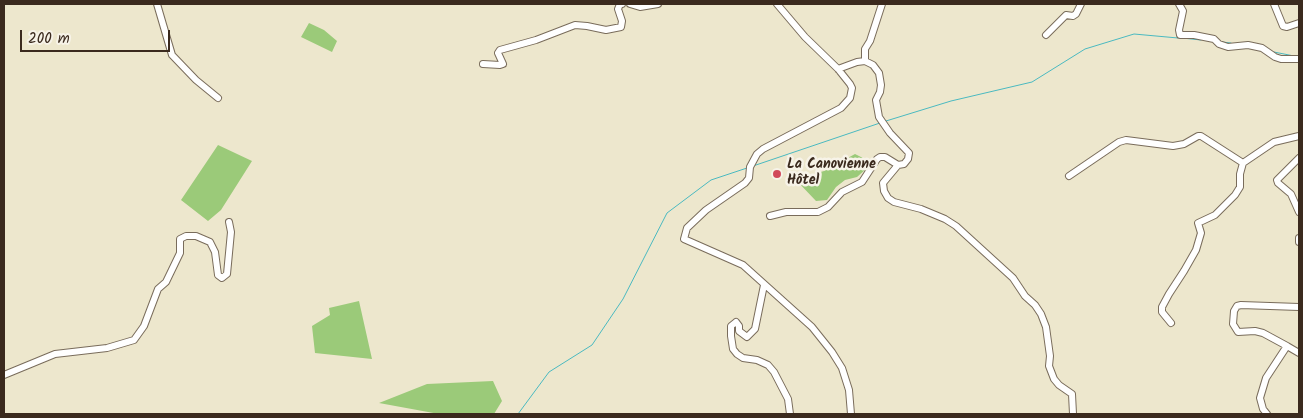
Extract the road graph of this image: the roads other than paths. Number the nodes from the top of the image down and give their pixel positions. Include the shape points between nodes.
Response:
1 (157, 4) edge
2 (622, 4) edge
3 (630, 4) edge
4 (658, 4) edge
5 (777, 4) edge
6 (882, 4) edge
7 (1081, 4) edge
8 (1179, 4) edge
9 (1274, 4) edge
10 (1299, 22) edge
11 (1046, 35) dead end
12 (1299, 59) edge
13 (865, 61) junction
14 (483, 64) dead end
15 (838, 69) junction
16 (218, 98) dead end
17 (1299, 136) edge
18 (1299, 158) edge
19 (1243, 163) junction
20 (898, 165) junction
21 (1069, 176) dead end
22 (1299, 212) edge
23 (770, 216) dead end
24 (229, 222) dead end
25 (1299, 238) edge
26 (1299, 242) edge
27 (764, 285) junction
28 (1299, 307) edge
29 (1171, 324) dead end
30 (1287, 346) junction
31 (1299, 353) edge
32 (4, 376) edge
33 (790, 414) edge
34 (851, 414) edge
35 (1072, 414) edge
36 (1267, 414) edge

1 - 16 street via 172,55
2 - 14 street via 618,9 621,27 606,30 575,25 500,50 498,53 503,64
3 - 4 street via 637,7
5 - 15 street
6 - 13 street via 865,49
7 - 11 street via 1076,14 1066,15
8 - 12 street via 1183,11 1179,30 1182,36 1214,38 1228,47 1248,45 1262,48 1281,59
9 - 10 street via 1283,26
13 - 15 street
13 - 20 street via 879,73 880,92 876,100 879,117 909,153 904,164
15 - 27 street via 852,88 846,103 763,148 756,154 745,183 706,210 683,236 743,265
17 - 19 street via 1274,142
18 - 22 street via 1277,180 1291,194
19 - 21 street via 1201,136 1174,146 1126,140 1118,142
19 - 29 street via 1240,187 1235,195 1215,215 1198,223 1201,232 1196,250 1162,307
20 - 23 street via 880,157 862,182 842,192 828,207 818,212 786,212
20 - 35 street via 883,184 888,198 927,211 956,226 1013,278 1041,314 1046,326 1049,366 1054,379 1072,394
24 - 32 street via 227,274 222,278 218,275 215,252 210,242 196,236 180,239 180,253 166,282 158,289 144,326 134,340 108,348 55,354
25 - 26 street
27 - 33 street via 755,329 747,337 739,331 736,322 731,326 731,336 738,354 768,365 774,372 788,399
27 - 34 street via 812,327 832,352 842,368 849,390
28 - 30 street via 1241,305 1234,312 1233,324 1238,332 1263,333
30 - 31 street
30 - 36 street via 1261,390 1260,398

